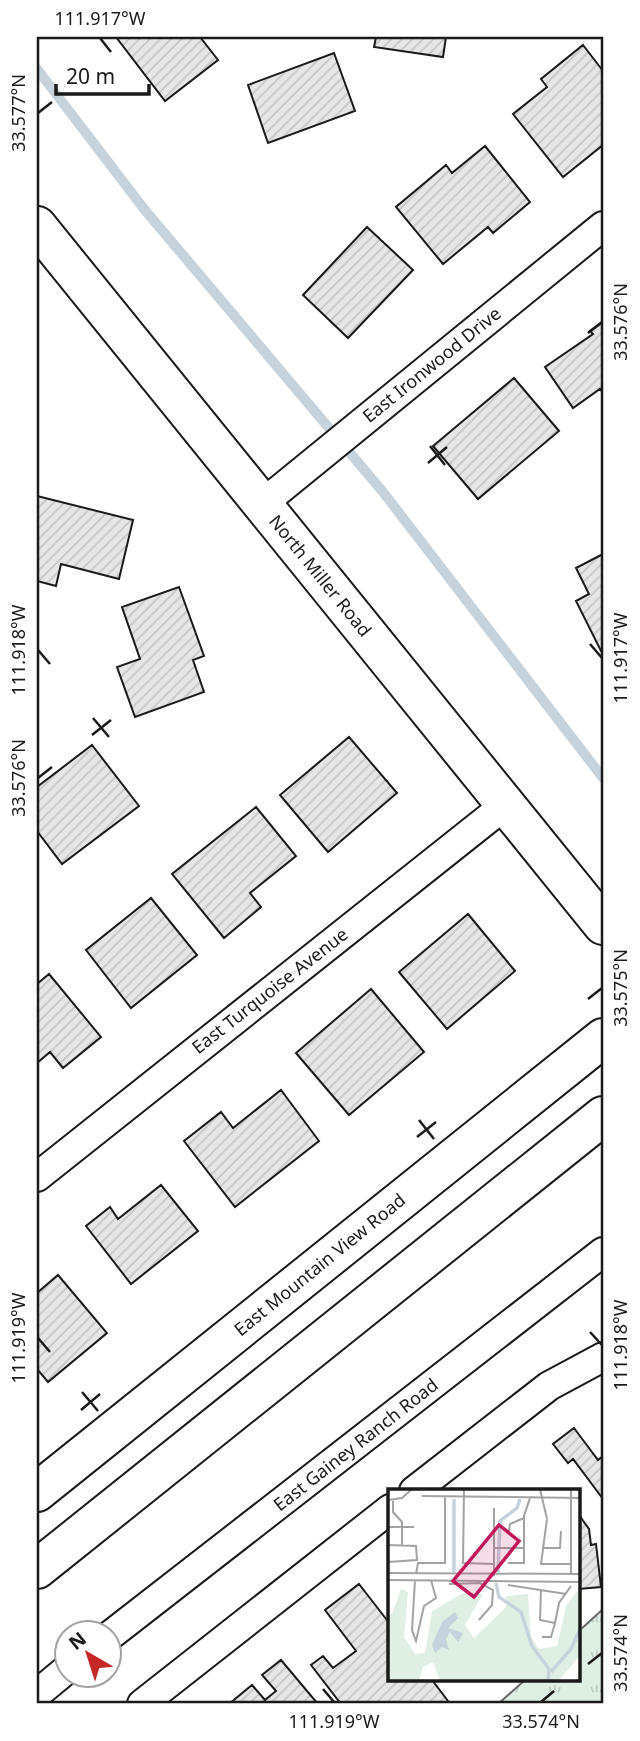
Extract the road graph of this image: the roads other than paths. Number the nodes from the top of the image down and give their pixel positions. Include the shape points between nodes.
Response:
1 (37, 226) edge
2 (603, 226) edge
3 (262, 504) junction
4 (504, 806) junction
5 (603, 925) edge
6 (603, 1038) edge
7 (603, 1116) edge
8 (37, 1177) edge
9 (603, 1252) edge
10 (603, 1357) edge
11 (417, 1489) edge
12 (37, 1492) edge
13 (388, 1511) edge
14 (37, 1569) edge
15 (122, 1626) edge
16 (52, 1682) edge
17 (37, 1694) edge
18 (142, 1704) edge

1 - 3 main road, North Miller Road
2 - 3 street, East Ironwood Drive
3 - 4 main road, North Miller Road
4 - 5 main road, North Miller Road
4 - 8 street, East Turquoise Avenue
6 - 12 main road, East Mountain View Road
7 - 14 main road
9 - 15 street, East Gainey Ranch Road
10 - 11 street via 549,1386
13 - 18 street
16 - 17 street

